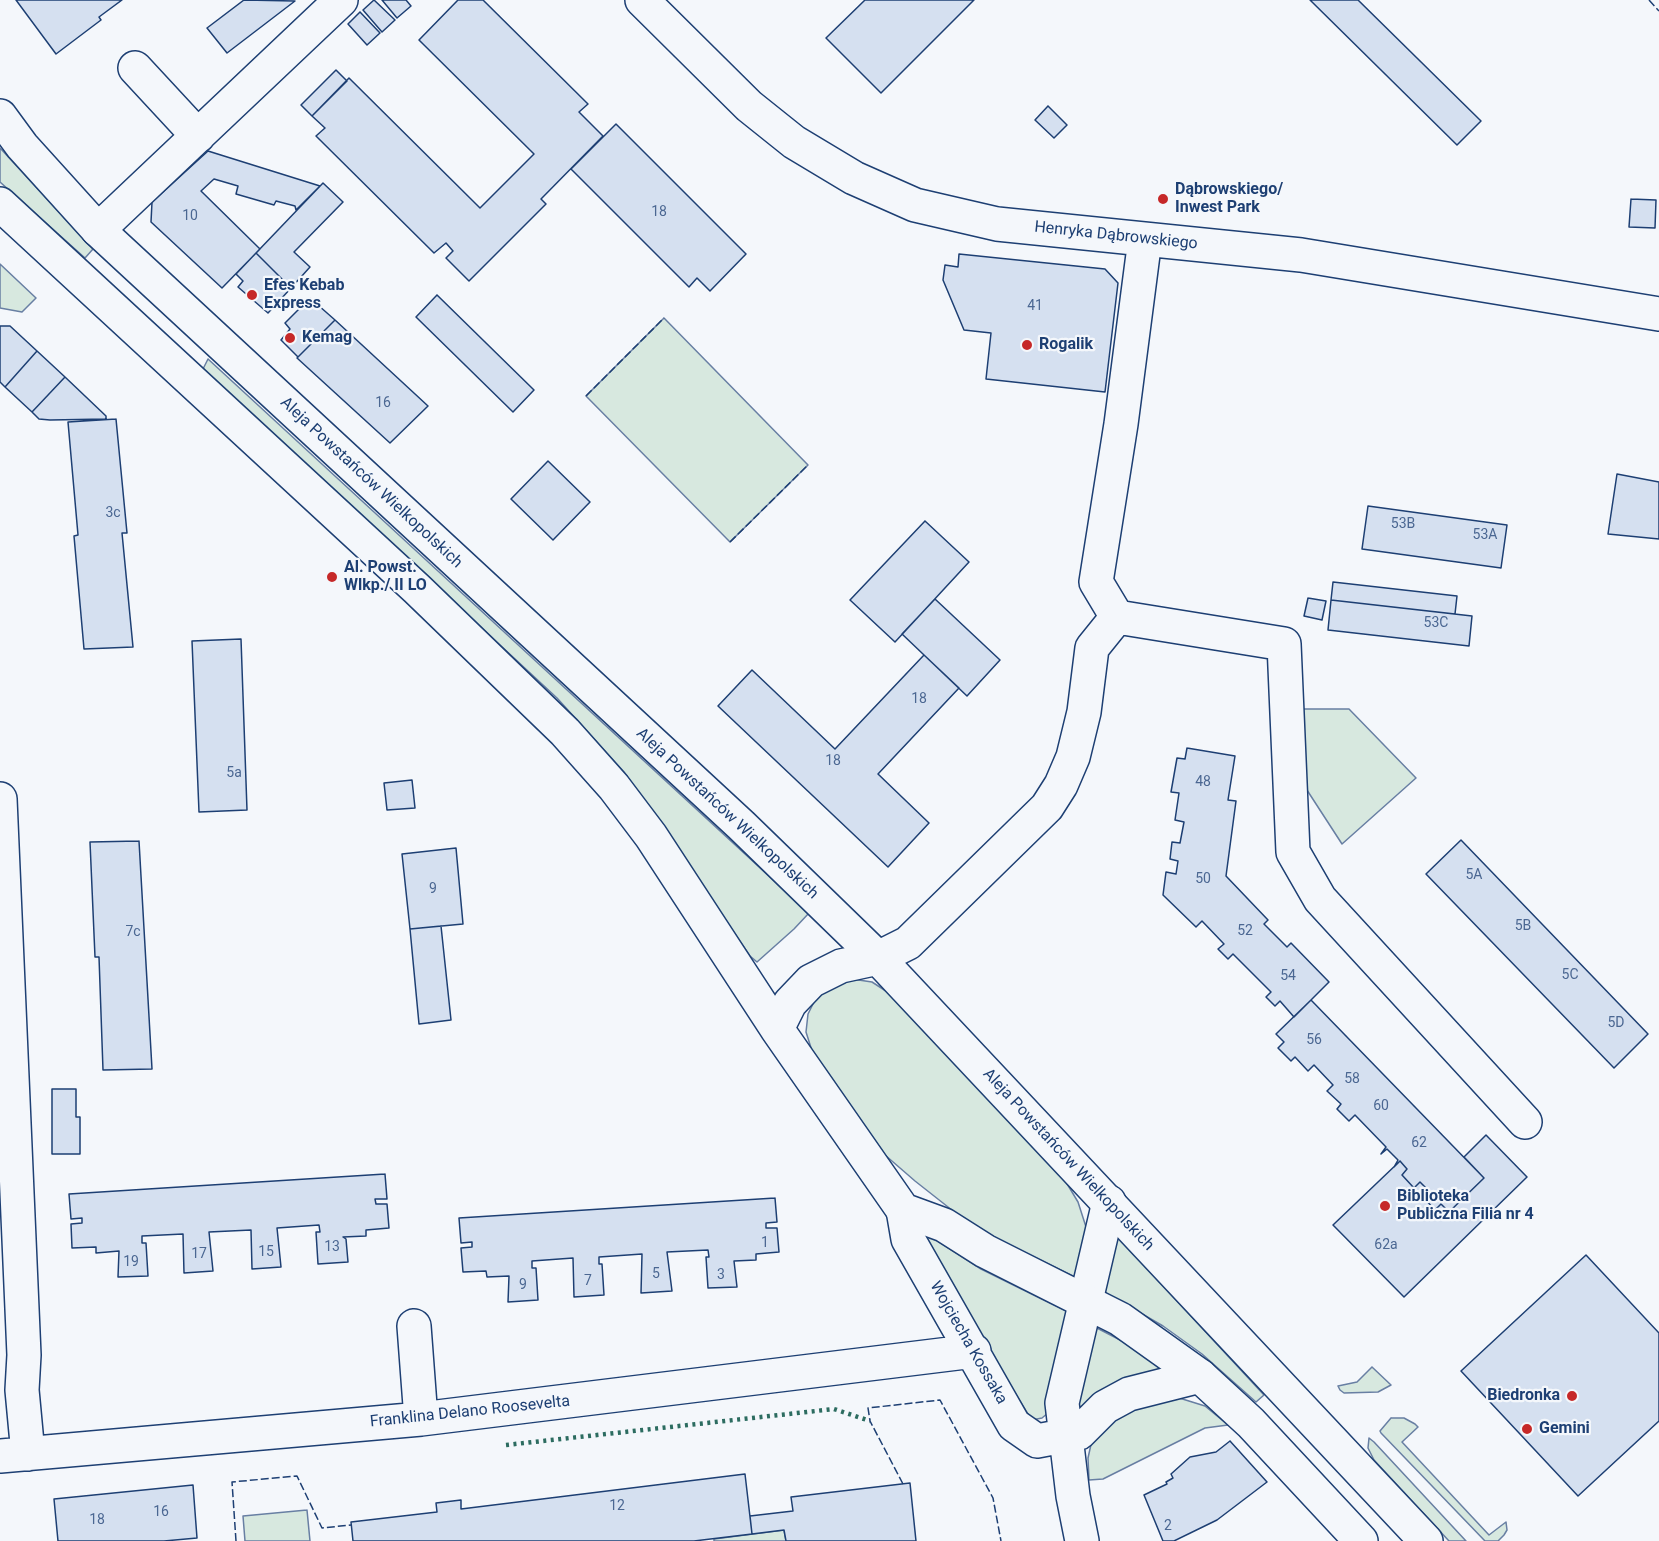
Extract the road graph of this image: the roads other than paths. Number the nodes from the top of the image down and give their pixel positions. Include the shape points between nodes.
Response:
1 (341, 0) edge
2 (642, 0) edge
3 (135, 68) dead end
4 (0, 116) edge
5 (198, 136) junction
6 (0, 204) edge
7 (98, 230) junction
8 (1145, 239) junction
9 (1659, 314) edge
10 (1117, 617) junction
11 (0, 799) edge
12 (878, 958) junction
13 (777, 1029) junction
14 (1525, 1122) dead end
15 (1109, 1202) junction
16 (903, 1209) junction
17 (1085, 1302) junction
18 (414, 1326) dead end
19 (974, 1351) junction
20 (1200, 1376) junction
21 (421, 1419) junction
22 (1065, 1437) junction
23 (14, 1455) edge
24 (1082, 1541) edge
25 (1362, 1541) edge
26 (1426, 1541) edge

1 - 5 street
2 - 8 street, Henryka Dąbrowskiego via 773,127 824,162 882,192 949,214 997,224
3 - 5 street
4 - 7 street, Aleja Powstańców Wielkopolskich
5 - 7 street
6 - 13 street via 417,589 565,732 651,836
7 - 12 street, Aleja Powstańców Wielkopolskich via 741,825
8 - 9 street, Henryka Dąbrowskiego via 1301,255
8 - 10 street via 1122,424 1096,582
10 - 12 street via 1092,648 1084,712 1073,757 1047,807 908,943
10 - 14 street via 1284,644 1293,852 1320,899
11 - 23 street via 24,1355
12 - 13 street via 841,966 811,981 790,1003
12 - 15 street, Aleja Powstańców Wielkopolskich
13 - 16 street
15 - 17 street
15 - 26 street, Aleja Powstańców Wielkopolskich
16 - 17 street via 944,1226
16 - 19 street, Wojciecha Kossaka via 908,1239
17 - 20 street via 1120,1320
17 - 22 street via 1062,1403
18 - 21 street
19 - 21 street, Franklina Delano Roosevelta
19 - 22 street, Wojciecha Kossaka via 1014,1425 1037,1441
20 - 22 street, Wojciecha Kossaka via 1116,1400 1079,1433
20 - 25 street via 1251,1423
21 - 23 street, Franklina Delano Roosevelta
22 - 24 street

